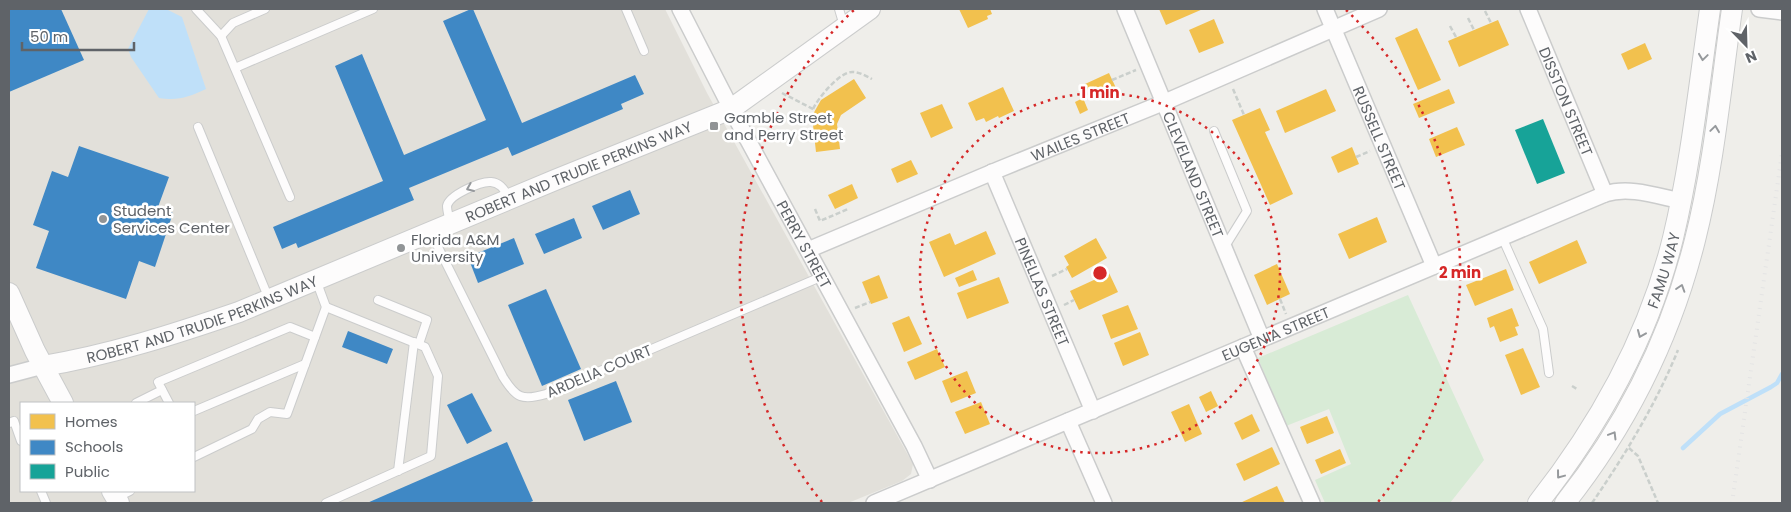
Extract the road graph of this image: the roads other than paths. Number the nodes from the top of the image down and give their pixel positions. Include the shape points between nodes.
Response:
1 (196, 9) edge
2 (265, 9) edge
3 (373, 9) edge
4 (626, 9) edge
5 (680, 9) edge
6 (839, 9) edge
7 (870, 9) edge
8 (1125, 9) edge
9 (1325, 9) edge
10 (1379, 9) edge
11 (1528, 9) edge
12 (1710, 9) edge
13 (1732, 9) edge
14 (1759, 9) edge
15 (1782, 12) edge
16 (844, 28) junction
17 (1333, 28) junction
18 (221, 36) junction
19 (644, 51) dead end
20 (235, 68) junction
21 (1165, 102) junction
22 (731, 109) junction
23 (198, 127) dead end
24 (1214, 131) dead end
25 (992, 172) junction
26 (1605, 194) junction
27 (290, 197) dead end
28 (1681, 201) junction
29 (431, 232) junction
30 (1502, 237) junction
31 (1224, 248) junction
32 (808, 250) junction
33 (1434, 266) junction
34 (822, 276) junction
35 (316, 280) junction
36 (9, 293) edge
37 (269, 300) junction
38 (378, 300) dead end
39 (326, 307) junction
40 (315, 338) junction
41 (1262, 339) junction
42 (416, 343) junction
43 (1243, 347) junction
44 (305, 364) junction
45 (43, 366) junction
46 (1550, 373) dead end
47 (9, 375) edge
48 (162, 390) junction
49 (62, 402) edge
50 (138, 402) edge
51 (168, 402) edge
52 (195, 411) edge
53 (1093, 411) junction
54 (1068, 421) junction
55 (9, 423) edge
56 (20, 438) edge
57 (195, 455) edge
58 (398, 471) junction
59 (930, 480) junction
60 (881, 502) edge
61 (326, 503) edge
62 (1104, 503) edge
63 (1312, 503) edge
64 (1538, 503) edge
65 (1565, 503) edge

1 - 18 lane
2 - 18 lane via 233,22
3 - 20 lane
4 - 19 lane
5 - 22 street, PERRY STREET
6 - 16 lane
7 - 16 street, ROBERT AND TRUDIE PERKINS WAY
8 - 21 street, CLEVELAND STREET
9 - 17 street, RUSSELL STREET
10 - 17 street, WAILES STREET
11 - 26 street, DISSTON STREET
12 -> 28 street, FAMU WAY
65 -> 13 street, FAMU WAY via 1630,406 1657,351 1678,296 1703,206
14 - 15 street
16 - 22 street, ROBERT AND TRUDIE PERKINS WAY
17 - 21 street, WAILES STREET
17 - 33 street, RUSSELL STREET
18 - 20 lane
20 - 27 lane
21 - 25 street, WAILES STREET
21 - 31 street, CLEVELAND STREET
22 - 29 street, ROBERT AND TRUDIE PERKINS WAY
22 - 32 street, PERRY STREET
23 - 37 lane
24 - 31 lane via 1247,211
25 - 32 street, WAILES STREET
25 - 53 street, PINELLAS STREET
26 - 28 street, EUGENIA STREET via 1627,191
26 - 30 street, EUGENIA STREET
28 -> 64 street, FAMU WAY via 1673,239 1641,335 1623,373 1580,446
29 - 34 lane, ARDELIA COURT via 503,378 517,396 523,398 546,394
29 - 35 street, ROBERT AND TRUDIE PERKINS WAY
30 - 33 street, EUGENIA STREET
30 - 46 lane via 1543,328
31 - 41 street, CLEVELAND STREET
32 - 34 street, PERRY STREET
33 - 41 street, EUGENIA STREET
34 - 59 street, PERRY STREET
35 - 37 street, ROBERT AND TRUDIE PERKINS WAY
35 - 39 lane
36 - 45 street
37 - 45 street, ROBERT AND TRUDIE PERKINS WAY via 194,328 78,360
38 - 42 lane via 427,320
39 - 40 lane
39 - 42 lane
40 - 44 lane
40 - 48 lane via 290,327 158,382
41 - 43 street, EUGENIA STREET
42 - 58 lane
42 - 58 lane via 425,347 438,376 431,456
43 - 53 street, EUGENIA STREET
43 - 63 street
44 - 52 lane
44 - 57 lane via 287,414 270,412 258,419 252,429
45 - 47 street, ROBERT AND TRUDIE PERKINS WAY
45 - 49 street
48 - 50 lane
48 - 51 lane
53 - 54 street, EUGENIA STREET
54 - 59 street, EUGENIA STREET
54 - 62 street
55 - 56 lane via 14,421
58 - 61 lane
59 - 60 street, EUGENIA STREET

